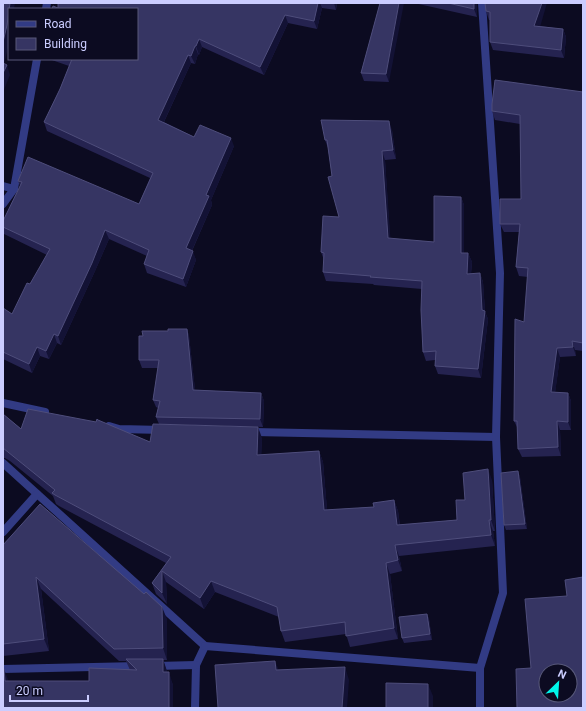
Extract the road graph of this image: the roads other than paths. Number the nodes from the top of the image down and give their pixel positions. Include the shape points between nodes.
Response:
1 (482, 3) edge
2 (37, 60) edge
3 (3, 186) edge
4 (14, 189) junction
5 (3, 204) edge
6 (3, 403) edge
7 (49, 413) edge
8 (103, 425) edge
9 (174, 430) edge
10 (244, 432) edge
11 (496, 437) junction
12 (3, 463) edge
13 (37, 494) junction
14 (3, 532) edge
15 (205, 646) junction
16 (196, 665) junction
17 (480, 668) junction
18 (3, 669) edge
19 (194, 708) edge
20 (480, 708) edge

1 - 11 street via 500,273
2 - 4 street
3 - 4 street
4 - 5 street
6 - 7 street
8 - 9 street via 119,429
10 - 11 street
11 - 17 street via 502,593
12 - 13 street
13 - 14 street
13 - 15 street
15 - 16 street
15 - 17 street
16 - 18 street
16 - 19 street
17 - 20 street

